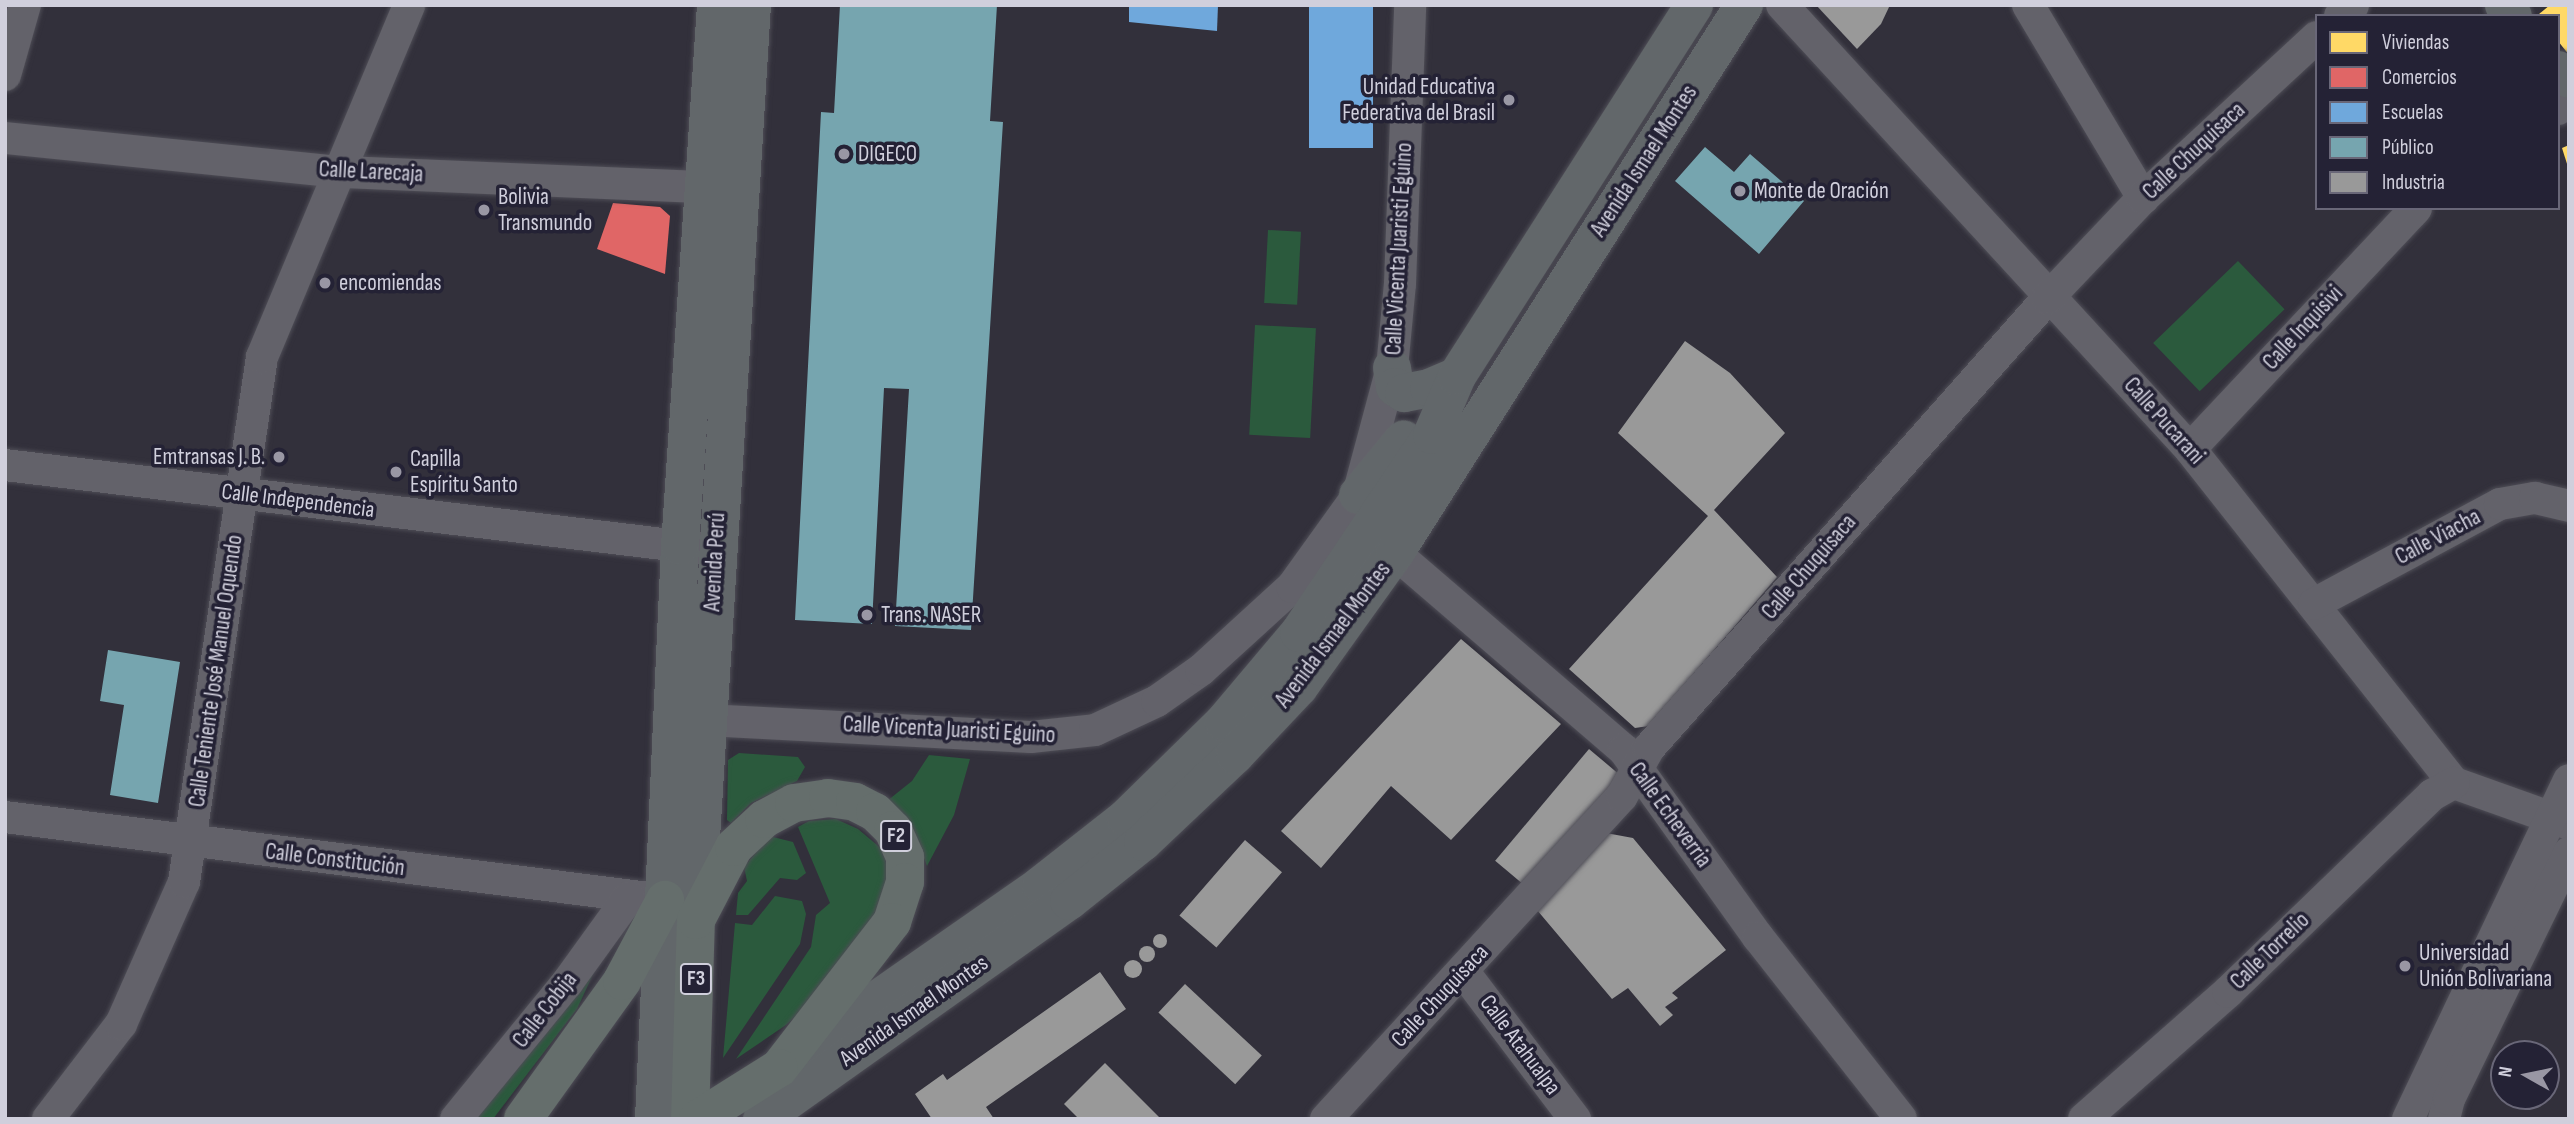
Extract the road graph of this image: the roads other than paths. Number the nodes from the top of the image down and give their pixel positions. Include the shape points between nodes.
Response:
1 (25, 5) edge
2 (409, 5) edge
3 (716, 5) edge
4 (752, 5) edge
5 (1410, 5) edge
6 (1694, 5) edge
7 (1744, 5) edge
8 (1782, 5) edge
9 (2028, 5) edge
10 (2315, 39) edge
11 (5, 75) edge
12 (5, 138) edge
13 (342, 172) junction
14 (719, 187) junction
15 (2143, 198) junction
16 (2414, 210) edge
17 (2048, 299) junction
18 (1392, 368) junction
19 (1457, 376) junction
20 (1493, 398) junction
21 (2190, 449) junction
22 (5, 465) edge
23 (243, 494) junction
24 (1358, 495) junction
25 (2569, 506) edge
26 (698, 548) junction
27 (1395, 553) junction
28 (2315, 604) junction
29 (689, 719) junction
30 (1638, 770) junction
31 (2569, 780) edge
32 (2454, 783) junction
33 (5, 817) edge
34 (2560, 820) edge
35 (191, 842) junction
36 (2569, 853) edge
37 (647, 898) junction
38 (696, 920) junction
39 (1463, 971) junction
40 (779, 1068) junction
41 (48, 1119) edge
42 (456, 1119) edge
43 (523, 1119) edge
44 (654, 1119) edge
45 (690, 1119) edge
46 (698, 1119) edge
47 (762, 1119) edge
48 (1326, 1119) edge
49 (1575, 1119) edge
50 (1902, 1119) edge
51 (2084, 1119) edge
52 (2407, 1119) edge
53 (2444, 1119) edge

1 - 11 street
2 - 13 street, Calle Teniente José Manuel Oquendo
3 - 14 main road, Avenida Perú
4 - 14 main road, Avenida Perú
5 - 18 street, Calle Vicenta Juaristi Eguino via 1400,284
6 - 19 main road, Avenida Ismael Montes
7 - 20 main road, Avenida Ismael Montes
8 - 17 street, Calle Pucarani
9 - 15 street
10 - 15 street, Calle Chuquisaca
12 - 13 street, Calle Larecaja
13 - 14 street, Calle Larecaja
13 - 23 street, Calle Teniente José Manuel Oquendo via 262,357
14 - 26 main road, Avenida Perú
15 - 17 street, Calle Chuquisaca
16 - 21 street, Calle Inquisivi
17 - 21 street, Calle Pucarani via 2062,308
17 - 30 street, Calle Chuquisaca via 1649,748
18 - 19 main road via 1395,387 1404,393
18 - 24 street, Calle Vicenta Juaristi Eguino
19 - 20 main road
19 - 24 main road
19 - 40 main road, Avenida Ismael Montes via 1432,435 1364,538 1299,633 1224,722 1126,818 1041,885
20 - 27 main road, Avenida Ismael Montes
21 - 28 street, Calle Pucarani
22 - 23 street, Calle Independencia
23 - 26 street, Calle Independencia
23 - 35 street, Calle Teniente José Manuel Oquendo
24 - 29 street, Calle Vicenta Juaristi Eguino via 1292,587 1243,635 1157,701 1106,726 1067,736 1031,737
25 - 28 street, Calle Viacha via 2535,498 2500,504
26 - 29 main road, Avenida Perú
27 - 30 street, Calle Echeverria via 1625,750
27 - 47 main road, Avenida Ismael Montes via 1299,687 1236,755 1143,842 1069,901
28 - 32 street, Calle Pucarani
29 - 37 main road, Avenida Perú
29 - 38 main road, Avenida Perú
30 - 39 street, Calle Chuquisaca via 1622,796
30 - 50 street, Calle Echeverria via 1758,937
31 - 34 street
32 - 34 street
32 - 51 street, Calle Torrelio via 2432,795 2228,992
33 - 35 street, Calle Constitución
34 - 52 street
35 - 37 street, Calle Constitución
35 - 41 street, Calle Teniente José Manuel Oquendo via 184,882 121,1024
36 - 53 street via 2449,1099
37 - 42 street, Calle Cobija via 567,983
37 - 43 highway via 622,981
37 - 44 main road, Avenida Perú via 658,1060
38 - 40 highway, F2 via 734,847 779,809 809,799 855,802 875,812 893,830 905,857 905,882 892,922
38 - 45 highway, Avenida Perú / F3
39 - 48 street, Calle Chuquisaca
39 - 49 street, Calle Atahualpa
40 - 46 highway, F2

